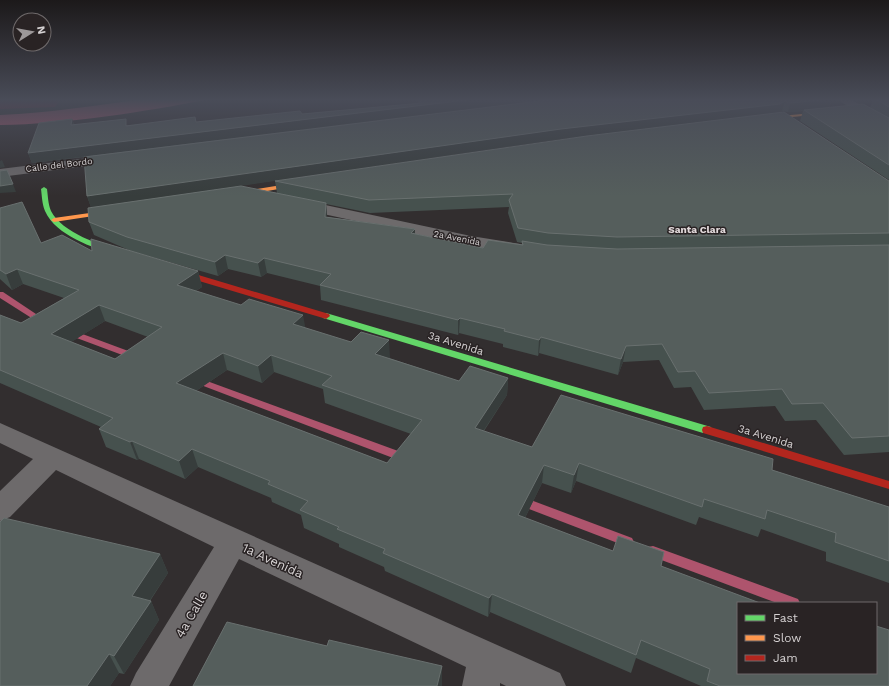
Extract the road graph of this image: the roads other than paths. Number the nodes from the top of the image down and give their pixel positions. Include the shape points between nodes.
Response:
1 (127, 157) edge
2 (0, 172) edge
3 (315, 182) edge
4 (44, 188) dead end
5 (244, 193) junction
6 (221, 196) edge
7 (130, 210) edge
8 (54, 220) junction
9 (533, 251) edge
10 (132, 259) edge
11 (163, 268) edge
12 (0, 432) edge
13 (52, 458) junction
14 (889, 485) edge
15 (0, 509) edge
16 (233, 542) junction
17 (484, 672) edge
18 (149, 686) edge
19 (547, 686) edge

1 - 2 street, Calle del Bordo
3 - 5 street
4 - 8 street via 48,211
5 - 6 street
5 - 9 street, 2a Avenida via 471,241
7 - 8 street
8 - 10 street via 94,245
11 - 14 street, 3a Avenida
12 - 13 street, 1a Avenida
13 - 15 street
13 - 16 street, 1a Avenida
16 - 17 street, 1a Avenida
16 - 18 street, 4a Calle
17 - 19 street, 1a Avenida

